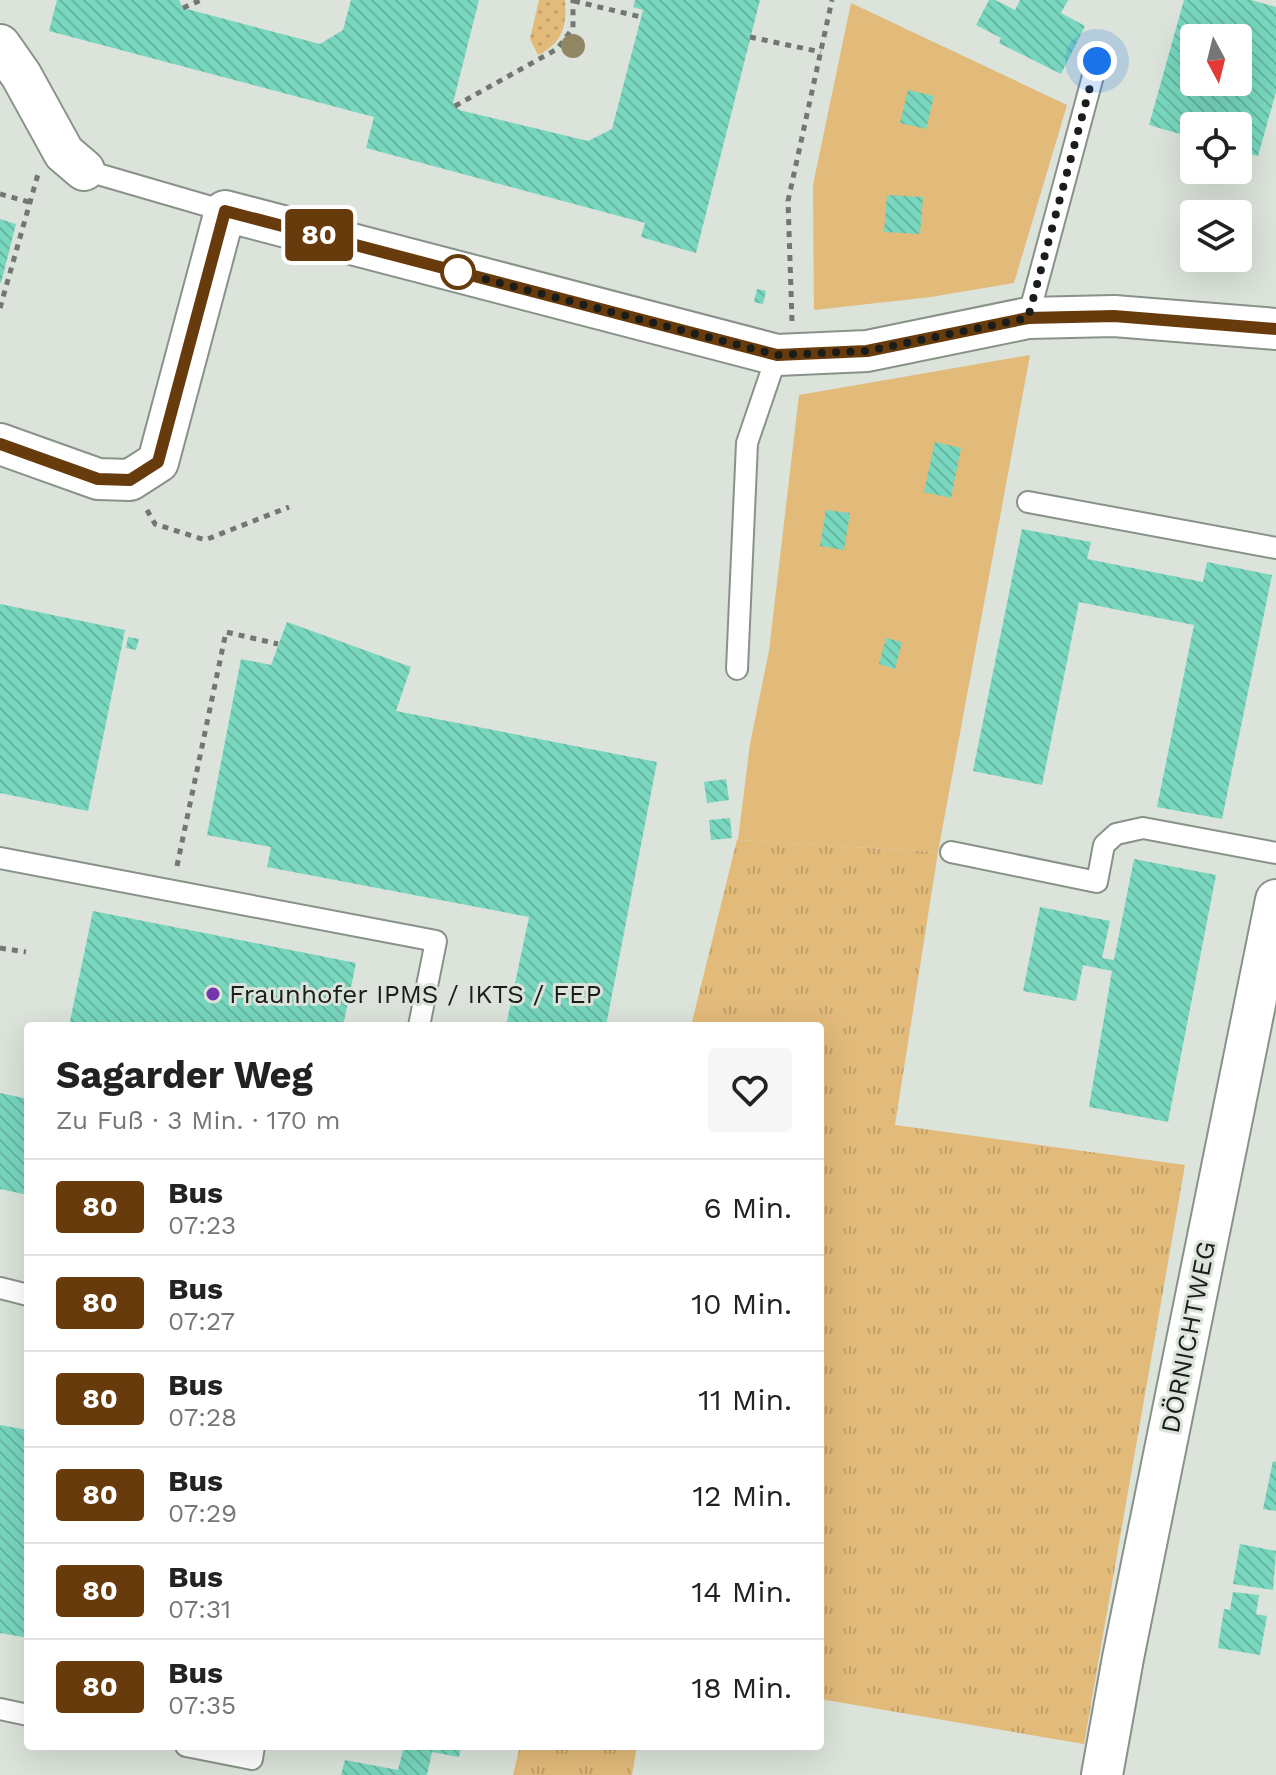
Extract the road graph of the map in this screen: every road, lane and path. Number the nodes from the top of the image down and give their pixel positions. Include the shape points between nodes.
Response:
1 (201, 0) edge
2 (832, 0) edge
3 (574, 1) edge
4 (183, 8) dead end
5 (641, 17) dead end
6 (750, 37) dead end
7 (0, 45) edge
8 (821, 52) junction
9 (1097, 61) dead end
10 (455, 106) dead end
11 (84, 170) junction
12 (0, 194) edge
13 (29, 202) junction
14 (225, 211) junction
15 (0, 308) edge
16 (1028, 318) junction
17 (1276, 329) edge
18 (784, 340) junction
19 (0, 444) edge
20 (1028, 502) dead end
21 (289, 507) dead end
22 (155, 524) dead end
23 (1276, 548) edge
24 (278, 644) dead end
25 (737, 669) dead end
26 (951, 852) dead end
27 (1276, 853) edge
28 (0, 858) edge
29 (172, 891) junction
30 (1276, 900) edge
31 (0, 948) edge
32 (26, 952) dead end
33 (420, 1022) edge
34 (0, 1288) edge
35 (24, 1294) edge
36 (0, 1709) edge
37 (24, 1714) edge
38 (231, 1750) edge
39 (253, 1752) edge
40 (1102, 1775) edge

1 - 4 path
2 - 8 path
3 - 5 path
3 - 10 path via 573,28 557,49
6 - 8 path
7 - 11 street via 64,153
8 - 18 path via 788,201
9 - 16 lane
11 - 13 path via 51,166 36,175
11 - 14 lane
12 - 13 path
13 - 15 path
14 - 18 street
14 - 19 street via 158,462 130,480 98,479
16 - 17 street via 1114,316
16 - 18 street via 867,351
18 - 25 lane via 747,443
20 - 23 lane
21 - 22 path via 205,540
24 - 29 path via 226,632
26 - 27 lane via 1097,882 1104,845 1116,834 1143,828
28 - 29 lane
29 - 33 lane via 436,941
30 - 40 street, DÖRNICHTWEG
31 - 32 path
34 - 35 lane
36 - 37 lane
38 - 39 lane

